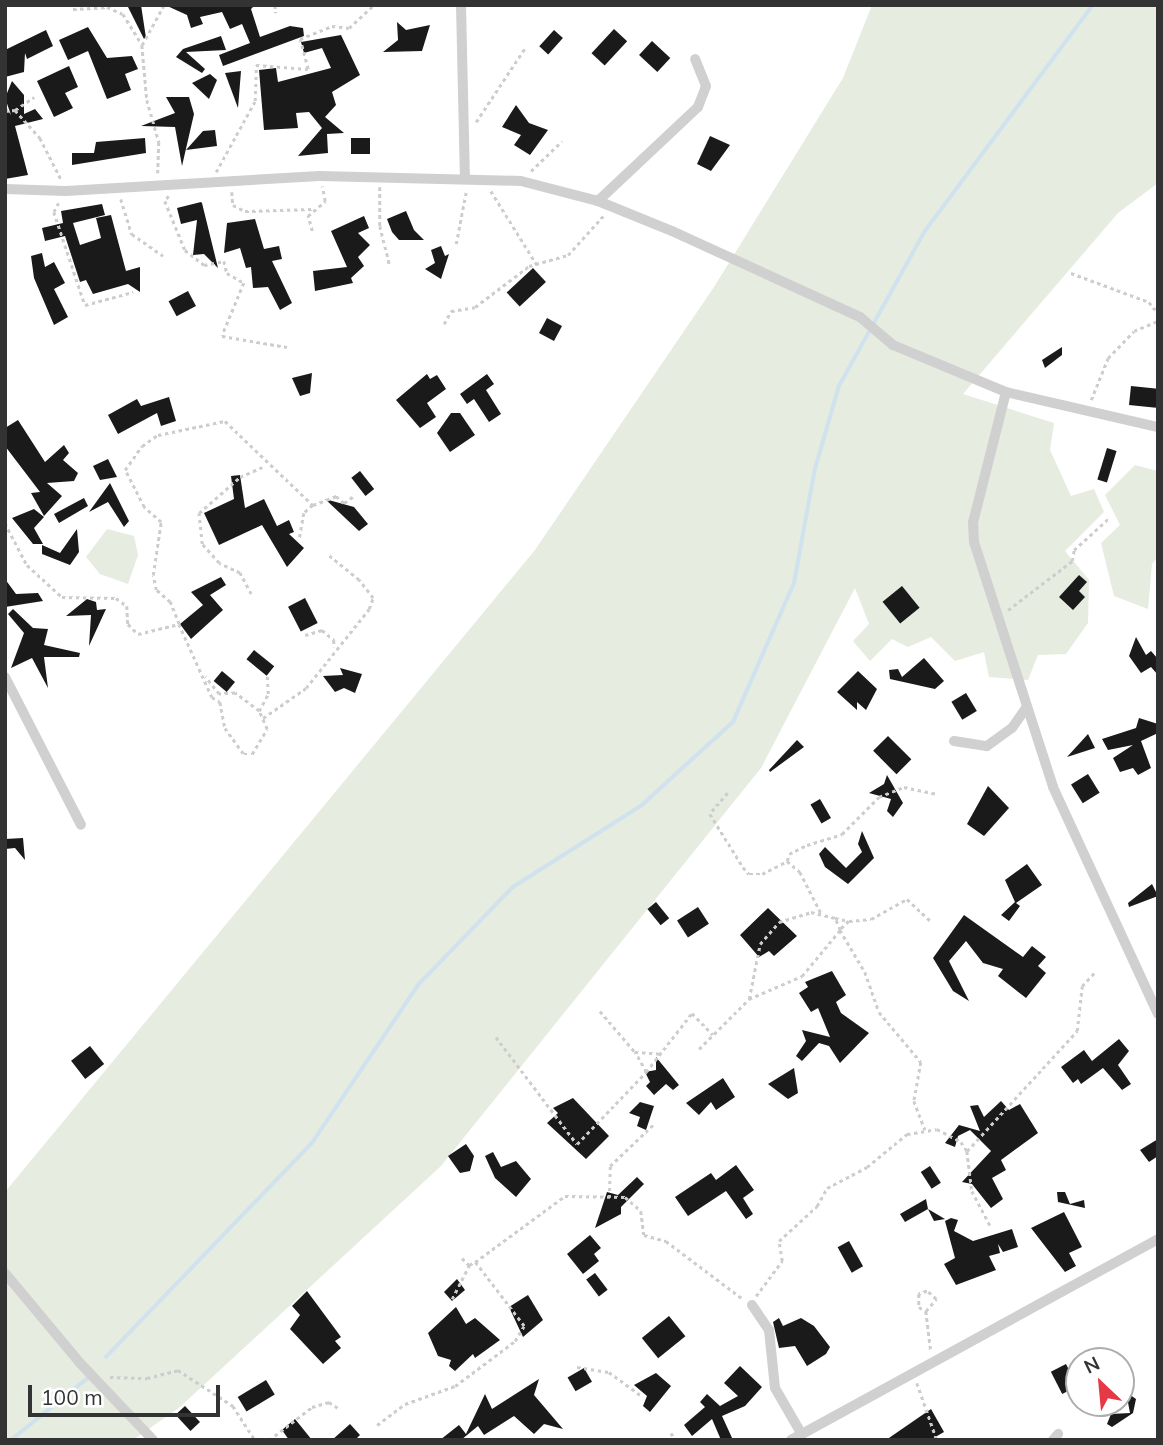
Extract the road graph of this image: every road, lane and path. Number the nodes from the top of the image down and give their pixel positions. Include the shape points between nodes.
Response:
1 (117, 5) edge
2 (164, 5) edge
3 (275, 5) edge
4 (374, 5) edge
5 (461, 5) edge
6 (73, 9) dead end
7 (114, 10) junction
8 (276, 13) dead end
9 (142, 45) junction
10 (525, 48) dead end
11 (695, 59) dead end
12 (34, 97) dead end
13 (15, 110) junction
14 (5, 111) edge
15 (466, 136) junction
16 (562, 141) dead end
17 (320, 176) junction
18 (377, 177) junction
19 (465, 178) junction
20 (480, 178) junction
21 (229, 180) junction
22 (211, 181) junction
23 (521, 181) junction
24 (180, 182) junction
25 (158, 183) junction
26 (116, 186) junction
27 (5, 189) edge
28 (65, 189) junction
29 (598, 201) junction
30 (615, 207) junction
31 (312, 209) junction
32 (312, 231) dead end
33 (456, 244) dead end
34 (163, 256) dead end
35 (537, 265) junction
36 (390, 266) dead end
37 (1071, 273) dead end
38 (133, 292) dead end
39 (1158, 313) edge
40 (1158, 321) edge
41 (444, 324) dead end
42 (287, 347) dead end
43 (1006, 392) junction
44 (1089, 413) junction
45 (1158, 428) edge
46 (266, 466) junction
47 (355, 495) dead end
48 (313, 505) junction
49 (1109, 518) dead end
50 (5, 523) edge
51 (299, 541) dead end
52 (328, 555) dead end
53 (251, 594) dead end
54 (998, 618) junction
55 (179, 624) junction
56 (305, 635) dead end
57 (334, 647) junction
58 (267, 675) dead end
59 (5, 677) edge
60 (205, 677) junction
61 (1026, 708) junction
62 (259, 711) junction
63 (264, 718) junction
64 (954, 741) dead end
65 (728, 793) dead end
66 (937, 794) dead end
67 (81, 825) dead end
68 (787, 861) junction
69 (822, 915) junction
70 (835, 918) junction
71 (849, 921) junction
72 (932, 922) dead end
73 (840, 930) junction
74 (1094, 973) dead end
75 (1158, 983) edge
76 (1147, 988) junction
77 (749, 999) junction
78 (600, 1011) dead end
79 (1158, 1014) edge
80 (713, 1035) junction
81 (496, 1037) dead end
82 (699, 1049) dead end
83 (635, 1052) junction
84 (661, 1055) junction
85 (646, 1072) junction
86 (654, 1124) dead end
87 (925, 1129) junction
88 (967, 1152) junction
89 (609, 1198) junction
90 (991, 1227) dead end
91 (1158, 1239) edge
92 (462, 1258) dead end
93 (475, 1262) junction
94 (469, 1265) junction
95 (5, 1273) edge
96 (452, 1299) dead end
97 (752, 1305) junction
98 (926, 1311) junction
99 (932, 1362) junction
100 (577, 1367) dead end
101 (912, 1372) junction
102 (97, 1383) junction
103 (643, 1397) dead end
104 (338, 1408) dead end
105 (377, 1425) dead end
106 (671, 1433) dead end
107 (796, 1436) edge
108 (153, 1440) edge
109 (255, 1440) edge
110 (269, 1440) edge
111 (676, 1440) edge
112 (937, 1440) edge

1 - 7 path
2 - 9 path
3 - 8 path
4 - 22 path via 349,28 332,26 300,38 308,69 256,65 255,101
5 - 15 street
6 - 7 path
7 - 9 path
9 - 25 path via 147,100 159,142
10 - 15 path
11 - 29 street via 706,86 698,107
12 - 13 path
13 - 14 path
13 - 28 path via 52,158
15 - 19 street
16 - 23 path
17 - 18 street
17 - 21 street
17 - 31 path via 325,201
18 - 19 street
18 - 36 path
19 - 20 street
20 - 23 street
20 - 33 path via 463,199
20 - 35 path
21 - 22 street
21 - 31 path via 233,205 244,211
22 - 24 street
23 - 29 street
24 - 25 street
24 - 42 path via 165,201 185,250 204,265 224,261 226,273 244,283 222,336
25 - 26 street
26 - 28 street
26 - 34 path via 132,234
27 - 28 street
28 - 38 path via 54,212 85,305
29 - 30 street
30 - 35 path via 568,255
30 - 43 street via 839,307 893,345
31 - 32 path
35 - 41 path via 507,279 475,307 452,311
37 - 39 path via 1149,302
40 - 44 path via 1134,331 1108,358 1094,384
43 - 44 street
43 - 54 street via 973,528
44 - 45 street
46 - 48 path via 295,483
46 - 53 path via 234,481 199,513 202,544 219,563 240,573
46 - 55 path via 225,421 159,435 142,446 125,471 144,508 161,522 153,575 156,590 170,602
47 - 48 path via 344,503 337,496
48 - 51 path via 304,513
49 - 54 path via 1074,551 1072,561
50 - 55 path via 27,565 62,597 116,598 127,606 128,624 138,634
52 - 57 path via 373,598 369,609
54 - 61 street
55 - 60 path
56 - 57 path via 322,630 334,640
57 - 63 path via 306,688
58 - 62 path via 268,694
59 - 67 street
60 - 62 path via 219,694 235,693
60 - 63 path via 220,702 225,728 244,754 252,754 266,736
61 - 64 street via 1012,728 987,746
61 - 76 street via 1059,800
62 - 63 path
65 - 68 path via 710,814 749,874 762,874
66 - 68 path via 904,787 879,797 842,834 798,849
68 - 69 path via 800,872
69 - 70 path
69 - 77 path via 811,912 779,922 760,944
70 - 71 path
70 - 73 path
71 - 72 path via 871,919 907,899
71 - 73 path
73 - 77 path via 802,976
73 - 87 path via 865,972 879,1012 921,1062 914,1101
74 - 88 path via 1082,986 1077,1031
75 - 76 street
76 - 79 street
77 - 80 path
78 - 83 path
80 - 82 path
80 - 84 path via 692,1013
81 - 85 path via 577,1144
83 - 84 path
83 - 85 path
84 - 85 path
86 - 89 path via 610,1166
87 - 88 path via 949,1133
87 - 97 path via 907,1134 867,1167 827,1188 817,1206 779,1241 782,1261 766,1276
88 - 90 path via 970,1183
89 - 93 path via 584,1192 565,1196
89 - 97 path via 625,1197 641,1211 644,1235 666,1241
91 - 99 street via 1076,1289
92 - 94 path
93 - 94 path
93 - 105 path via 524,1326 515,1341 455,1386 405,1404
94 - 96 path
95 - 102 street
97 - 107 street via 769,1330 775,1388
98 - 98 path via 919,1307 919,1294 927,1291 936,1299
98 - 99 path
99 - 101 street
100 - 103 path via 609,1372
101 - 107 street
101 - 112 path
102 - 108 street
102 - 109 path via 115,1374 147,1378 178,1370 233,1406
104 - 110 path via 329,1402 312,1407
106 - 111 path

